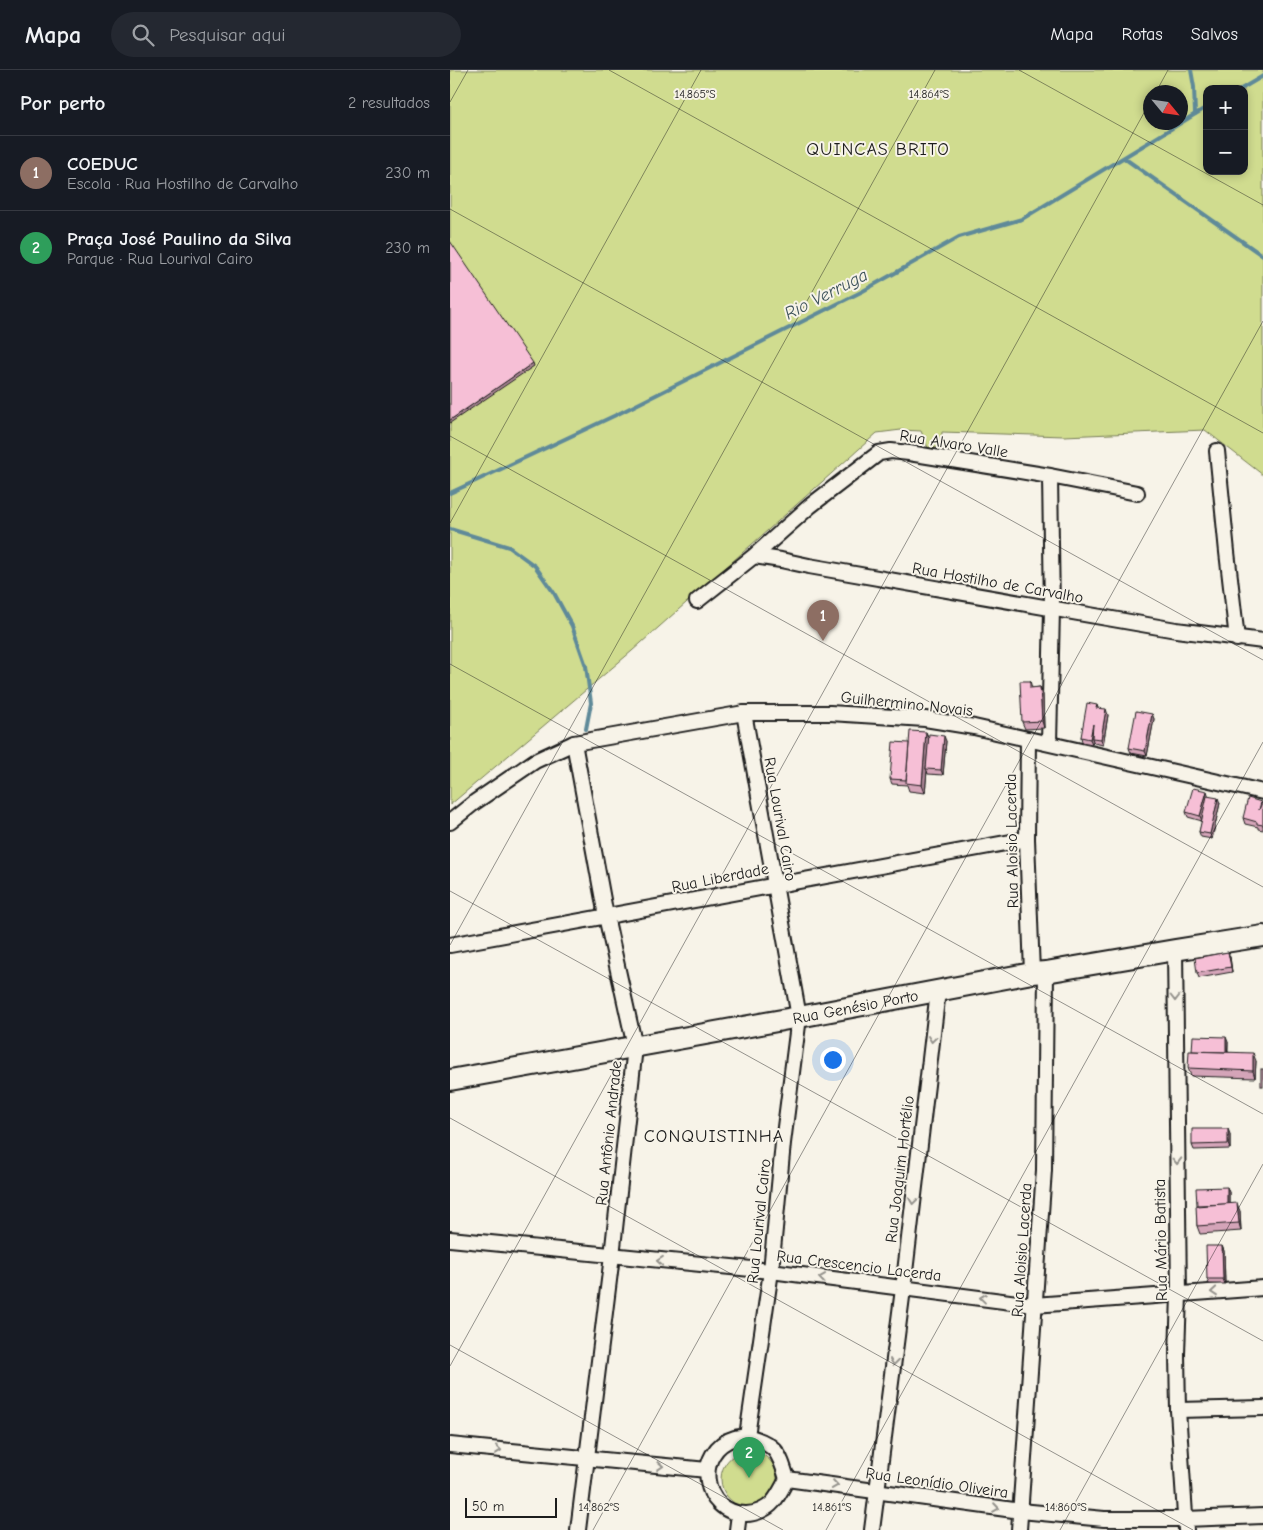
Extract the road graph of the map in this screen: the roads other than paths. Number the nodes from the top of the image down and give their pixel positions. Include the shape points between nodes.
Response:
1 (1217, 451) dead end
2 (1050, 476) junction
3 (1137, 493) dead end
4 (754, 556) junction
5 (696, 601) dead end
6 (1052, 609) junction
7 (1238, 639) junction
8 (1263, 641) edge
9 (744, 714) junction
10 (1028, 739) junction
11 (574, 743) junction
12 (1049, 743) junction
13 (1263, 792) edge
14 (450, 822) edge
15 (1027, 839) junction
16 (774, 885) junction
17 (606, 916) junction
18 (1263, 936) edge
19 (450, 945) edge
20 (1175, 950) junction
21 (1039, 973) junction
22 (938, 991) junction
23 (800, 1018) junction
24 (636, 1047) junction
25 (450, 1080) edge
26 (450, 1239) edge
27 (612, 1256) junction
28 (771, 1271) junction
29 (1263, 1288) edge
30 (903, 1289) junction
31 (1179, 1295) junction
32 (1034, 1305) junction
33 (1263, 1408) edge
34 (1178, 1410) junction
35 (747, 1436) junction
36 (450, 1445) edge
37 (587, 1459) junction
38 (707, 1470) junction
39 (787, 1478) junction
40 (878, 1490) junction
41 (1021, 1511) junction
42 (739, 1514) junction
43 (1263, 1516) edge
44 (1185, 1524) edge
45 (1103, 1525) edge
46 (578, 1530) edge
47 (738, 1530) edge
48 (872, 1530) edge
49 (1019, 1530) edge

1 - 7 street
2 - 3 street, Rua Alvaro Valle
2 - 4 street, Rua Alvaro Valle via 884,451 810,506
2 - 6 street
4 - 5 street, Rua Alvaro Valle
4 - 6 street, Rua Hostilho de Carvalho
6 - 7 street, Rua Hostilho de Carvalho
6 - 12 street
7 - 8 street, Rua Hostilho de Carvalho
9 - 10 street, Guilhermino Novais via 830,713 925,720
9 - 11 street, Guilhermino Novais
9 - 16 street, Rua Lourival Cairo
10 - 12 street, Guilhermino Novais
10 - 15 street, Rua Aloisio Lacerda
11 - 14 street, Guilhermino Novais via 535,761
11 - 17 street, Rua Antônio Andrade
12 - 13 street, Guilhermino Novais
15 - 16 street, Rua Liberdade
15 - 21 street, Rua Aloisio Lacerda
16 - 17 street, Rua Liberdade
16 - 23 street, Rua Lourival Cairo
17 - 19 street, Rua Liberdade
17 - 24 street, Rua Antônio Andrade
18 - 20 street, Rua Genésio Porto
20 - 21 street, Rua Genésio Porto
20 -> 31 street, Rua Mário Batista
21 - 22 street, Rua Genésio Porto
21 - 32 street, Rua Aloisio Lacerda via 1044,1170
22 - 23 street, Rua Genésio Porto
22 -> 30 street, Rua Joaquim Hortélio
23 - 24 street, Rua Genésio Porto
23 - 28 street, Rua Lourival Cairo via 783,1144
24 - 25 street, Rua Genésio Porto
24 - 27 street, Rua Antônio Andrade
26 - 27 street, Rua Crescencio Lacerda
28 -> 27 street, Rua Crescencio Lacerda
27 - 37 street, Rua Antônio Andrade
30 -> 28 street, Rua Crescencio Lacerda
28 - 35 street, Rua Lourival Cairo
29 -> 31 street, Rua Crescencio Lacerda
32 -> 30 street, Rua Crescencio Lacerda
30 -> 40 street, Rua Joaquim Hortélio
31 - 32 street, Rua Crescencio Lacerda
31 - 34 street, Rua Mário Batista
32 - 41 street, Rua Aloisio Lacerda
33 - 34 street
34 - 44 street, Rua Mário Batista
35 - 38 street via 722,1445 712,1456
35 - 39 street via 765,1442 777,1452
36 -> 37 street
37 -> 38 street
37 - 46 street, Rua Antônio Andrade
38 - 42 street via 708,1482 718,1503
39 -> 40 street, Rua Leonídio Oliveira
39 - 42 street via 773,1503 751,1514
40 -> 41 street, Rua Leonídio Oliveira
40 - 48 street, Rua Joaquim Hortélio
41 - 45 street, Rua Leonídio Oliveira
41 - 49 street, Rua Aloisio Lacerda
42 - 47 street
43 - 44 street, Rua Leonídio Oliveira
44 - 45 street, Rua Leonídio Oliveira

